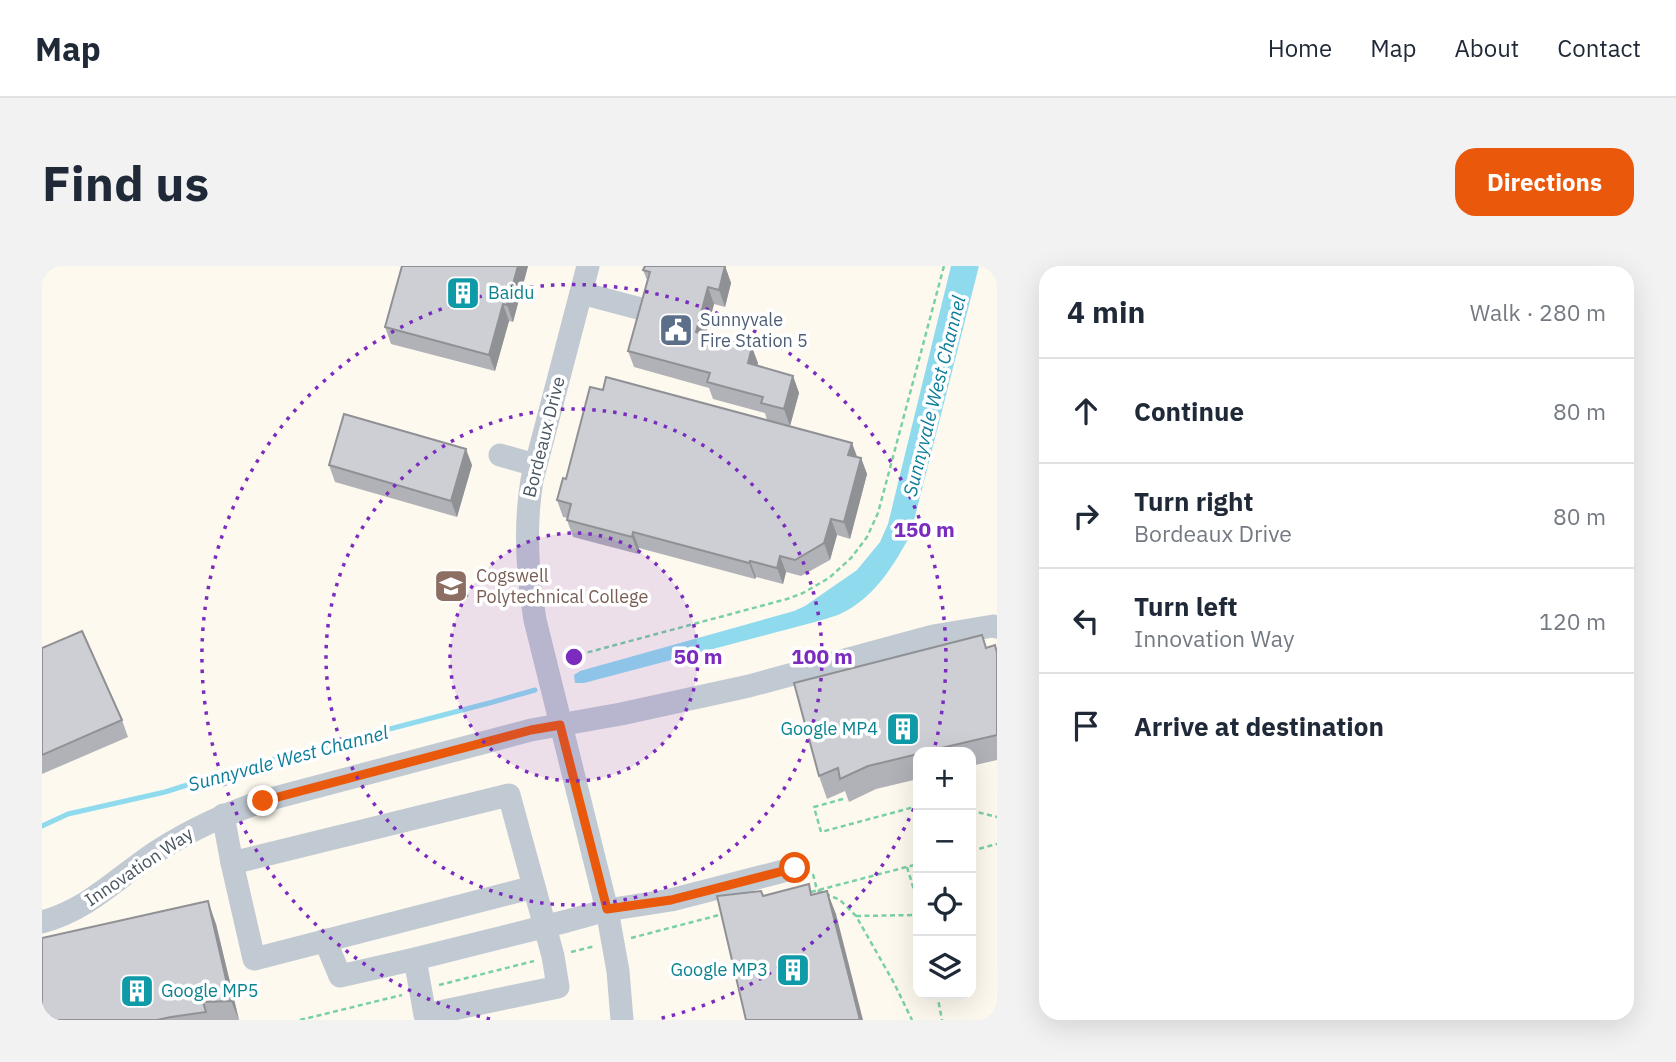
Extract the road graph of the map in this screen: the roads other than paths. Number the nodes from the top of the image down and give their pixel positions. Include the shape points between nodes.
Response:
1 (588, 266) edge
2 (581, 293) junction
3 (649, 311) edge
4 (500, 454) dead end
5 (536, 465) junction
6 (997, 627) edge
7 (560, 725) junction
8 (223, 815) junction
9 (232, 863) junction
10 (803, 865) road end
11 (534, 887) junction
12 (607, 909) junction
13 (42, 922) edge
14 (545, 927) junction
15 (325, 940) junction
16 (415, 959) junction
17 (622, 1020) edge

1 - 2 street, Bordeaux Drive
2 - 3 street
2 - 5 street, Bordeaux Drive
4 - 5 street
5 - 7 street, Bordeaux Drive via 528,507 528,582
6 - 7 street, Innovation Way via 933,636 749,686
7 - 8 street, Innovation Way
7 - 12 street, Bordeaux Drive
8 - 9 street
8 - 13 street, Innovation Way via 187,832 66,915
9 - 11 street via 509,795
9 - 15 street via 254,959
10 - 12 street via 671,900
11 - 14 street
11 - 15 street
12 - 14 street
12 - 17 street, Bordeaux Drive
14 - 16 street
14 - 16 street via 558,987 425,1015
15 - 16 street via 340,976

